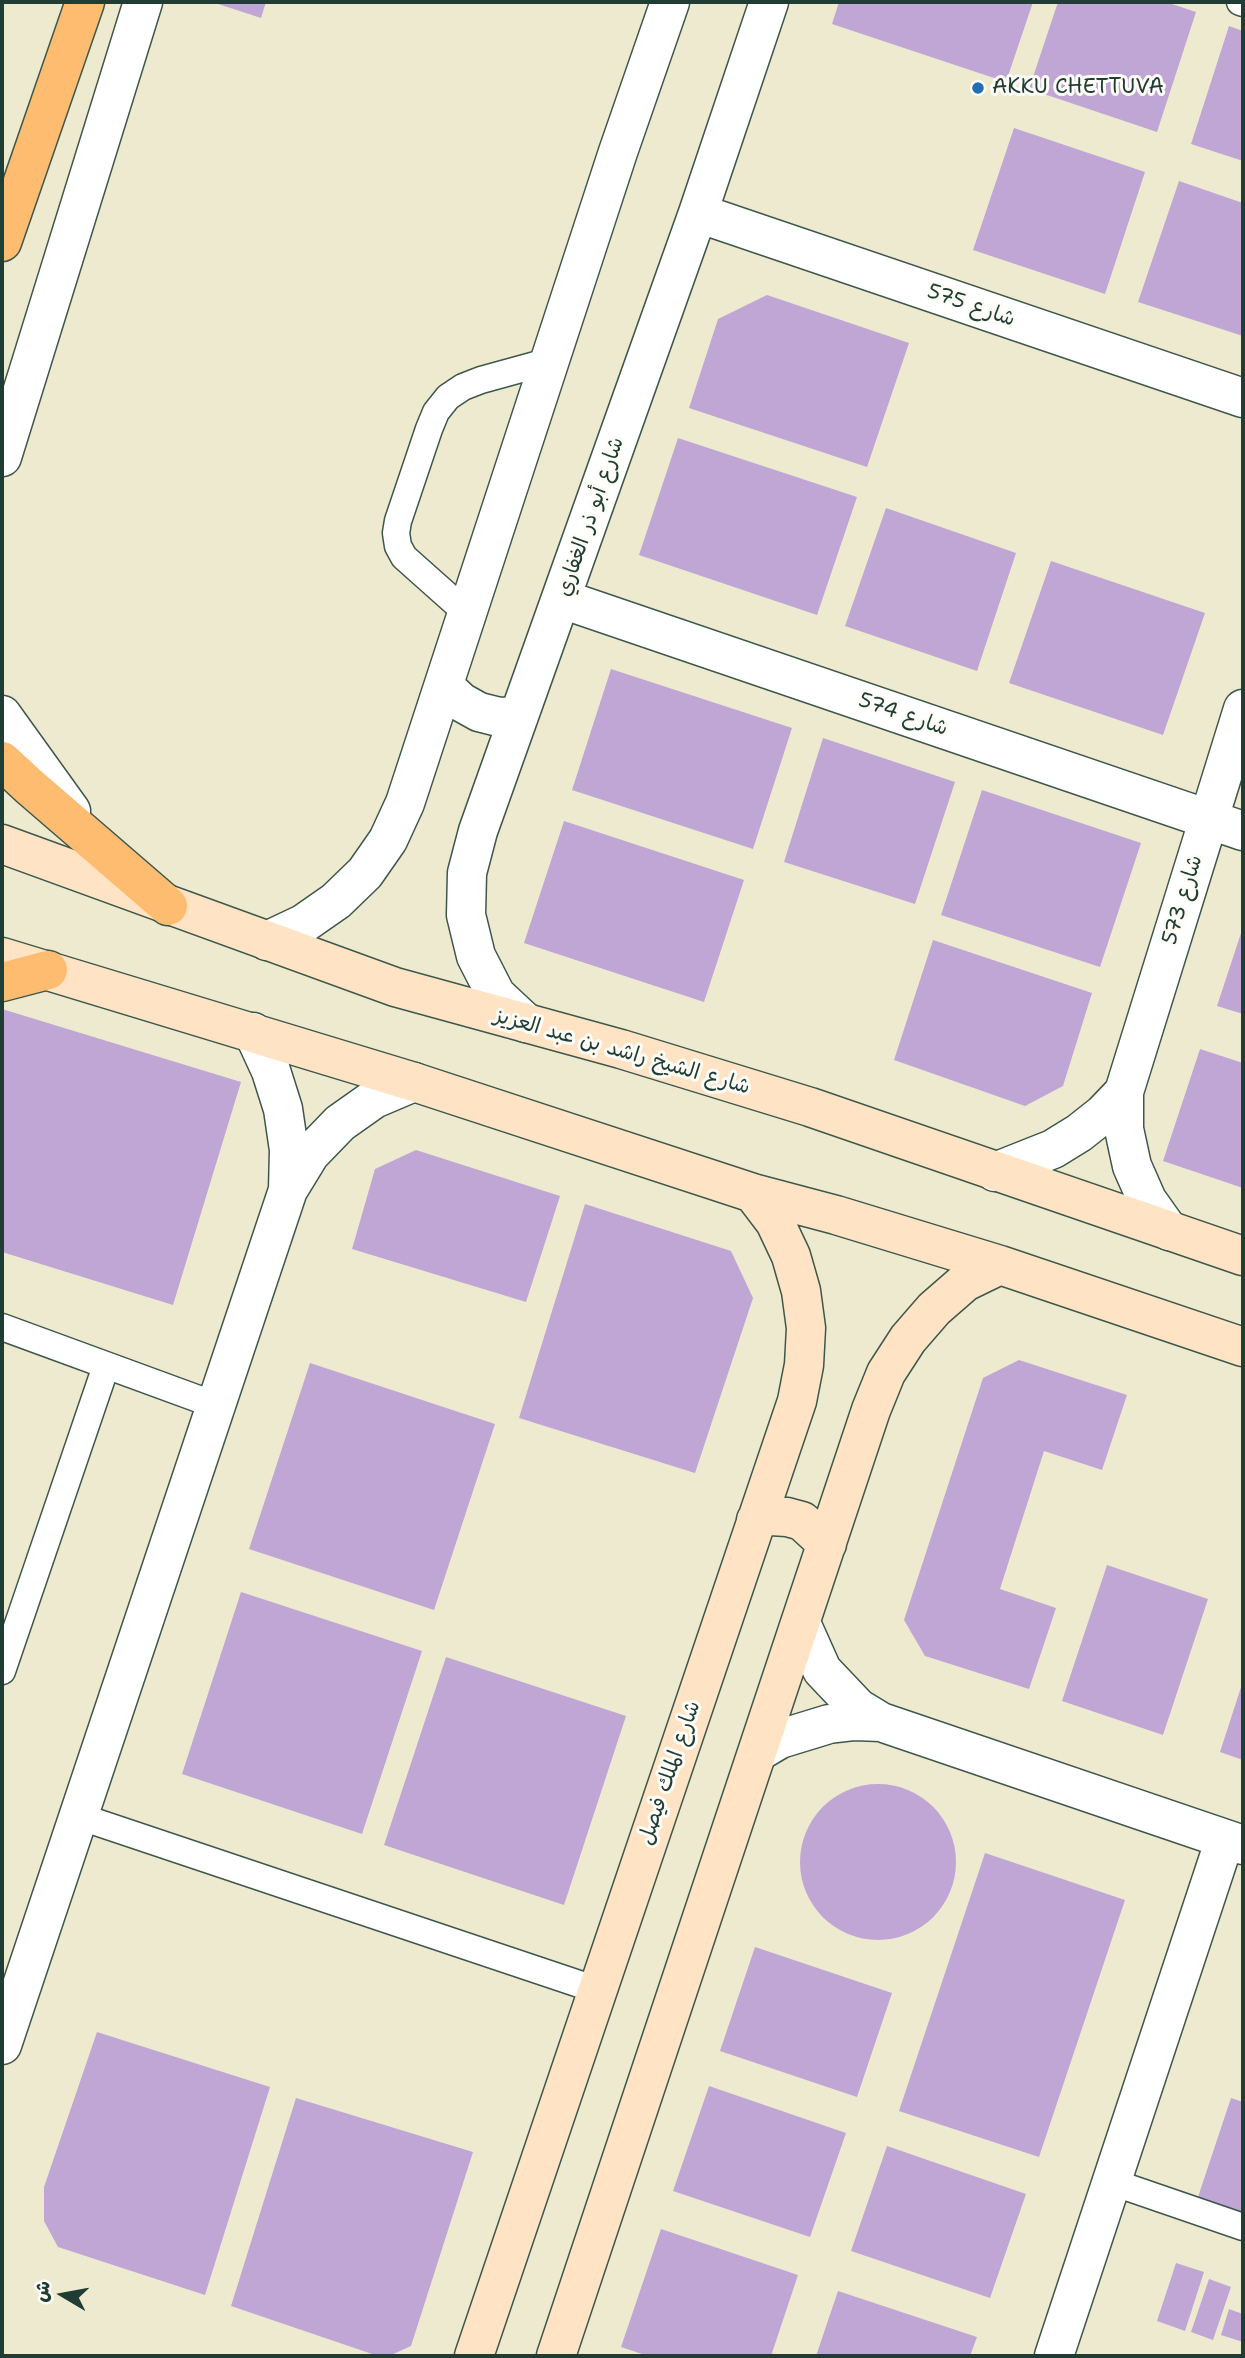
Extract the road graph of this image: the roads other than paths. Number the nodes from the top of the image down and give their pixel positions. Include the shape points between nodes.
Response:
1 (143, 2) edge
2 (670, 2) edge
3 (769, 2) edge
4 (88, 5) edge
5 (698, 213) junction
6 (2, 242) edge
7 (550, 361) junction
8 (1243, 398) edge
9 (2, 457) edge
10 (562, 599) junction
11 (468, 614) junction
12 (444, 686) junction
13 (1243, 709) edge
14 (2, 715) edge
15 (519, 716) junction
16 (2, 761) edge
17 (1226, 825) edge
18 (93, 841) junction
19 (2, 844) edge
20 (168, 906) junction
21 (267, 941) junction
22 (2, 957) edge
23 (48, 970) junction
24 (2, 982) edge
25 (526, 1023) junction
26 (253, 1032) junction
27 (414, 1082) junction
28 (1124, 1092) junction
29 (995, 1172) junction
30 (288, 1190) junction
31 (752, 1193) junction
32 (1169, 1231) junction
33 (1243, 1256) edge
34 (1000, 1265) junction
35 (4, 1336) edge
36 (1243, 1347) edge
37 (106, 1366) junction
38 (215, 1405) junction
39 (756, 1520) junction
40 (827, 1544) junction
41 (801, 1623) junction
42 (2, 1671) edge
43 (881, 1722) junction
44 (758, 1752) junction
45 (78, 1816) junction
46 (1234, 1842) edge
47 (597, 1990) junction
48 (2, 2045) edge
49 (1112, 2182) junction
50 (1243, 2227) edge
51 (474, 2356) edge
52 (556, 2356) edge
53 (1054, 2356) edge

1 - 9 street
2 - 7 street
3 - 5 street, شارع أبو ذر الغفاري
4 - 6 main road
5 - 8 street, شارع 575
5 - 10 street, شارع أبو ذر الغفاري
7 - 11 street
7 - 11 lane via 481,380 448,397 429,429 398,521 398,546 404,557
10 - 15 street, شارع أبو ذر الغفاري
10 - 17 street, شارع 574
11 - 12 street
12 - 15 street via 479,712
12 - 21 street via 388,840 365,873 336,901
13 - 17 street, شارع 573
14 - 18 street
15 - 25 street, شارع أبو ذر الغفاري via 478,831 467,873 466,915 476,956 496,995
16 - 18 main road
17 - 28 street, شارع 573
18 - 20 main road
19 - 20 main road, شارع الشيخ راشد بن عبد العزيز
20 - 21 main road, شارع الشيخ راشد بن عبد العزيز
21 - 25 main road, شارع الشيخ راشد بن عبد العزيز via 395,987
22 - 23 main road
23 - 24 main road
23 - 26 main road
25 - 29 main road, شارع الشيخ راشد بن عبد العزيز via 786,1099
26 - 27 main road
26 - 30 street via 283,1109
27 - 30 street via 374,1099 340,1123 310,1154
27 - 31 main road
28 - 29 street, شارع 573 via 1079,1133
28 - 32 street, شارع 573 via 1124,1129 1132,1166 1147,1200
29 - 32 main road, شارع الشيخ راشد بن عبد العزيز
30 - 38 street
31 - 34 main road
31 - 39 main road, شارع الملك فيصل via 775,1222 791,1255 806,1328 797,1401
32 - 33 main road, شارع الشيخ راشد بن عبد العزيز
34 - 36 main road
34 - 40 main road via 965,1282 934,1308 886,1373
35 - 37 lane
37 - 38 lane
37 - 42 lane
38 - 45 street
39 - 40 main road via 771,1516 802,1521
39 - 47 main road, شارع الملك فيصل
40 - 41 main road
41 - 43 street via 822,1670 858,1708
41 - 44 main road
43 - 44 street via 855,1721 805,1730
43 - 46 street
44 - 52 main road
45 - 47 lane
45 - 48 street
46 - 49 street
47 - 51 main road, شارع الملك فيصل
49 - 50 lane
49 - 53 street

